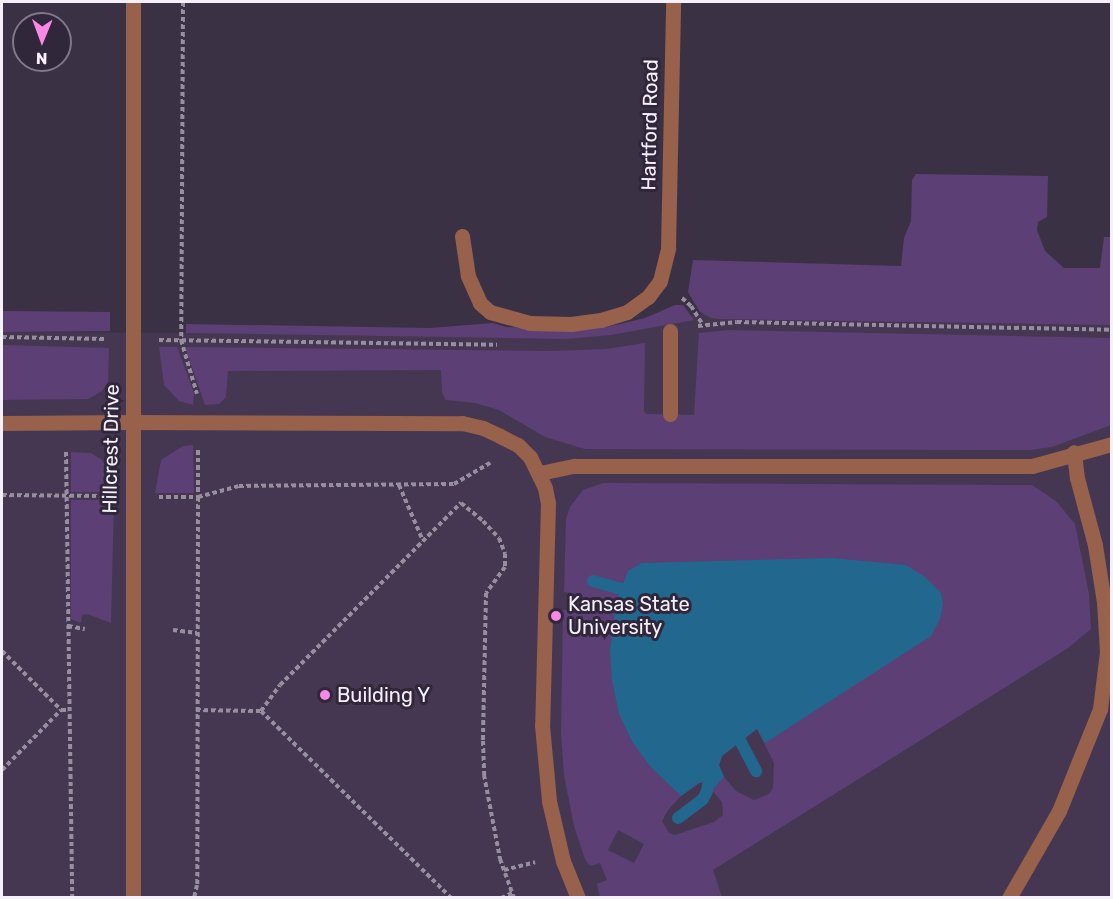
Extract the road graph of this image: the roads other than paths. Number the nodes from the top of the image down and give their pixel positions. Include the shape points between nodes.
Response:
1 (133, 2) edge
2 (673, 2) edge
3 (462, 236) dead end
4 (670, 331) dead end
5 (670, 414) dead end
6 (132, 422) junction
7 (2, 423) edge
8 (1112, 444) edge
9 (1074, 452) junction
10 (540, 473) junction
11 (133, 897) edge
12 (578, 897) edge
13 (1009, 897) edge

1 - 6 street, Hillcrest Drive
2 - 3 street, Hartford Road via 668,248 660,281 648,297 627,312 571,324 530,323 490,312 480,303 468,276
4 - 5 street
6 - 7 street
6 - 10 street via 462,423 483,428 518,445
6 - 11 street, Hillcrest Drive
8 - 9 street
9 - 10 street via 1032,466 574,466
9 - 13 street via 1104,602 1107,652 1101,697 1085,750 1059,811
10 - 12 street via 548,503 542,725 549,801

